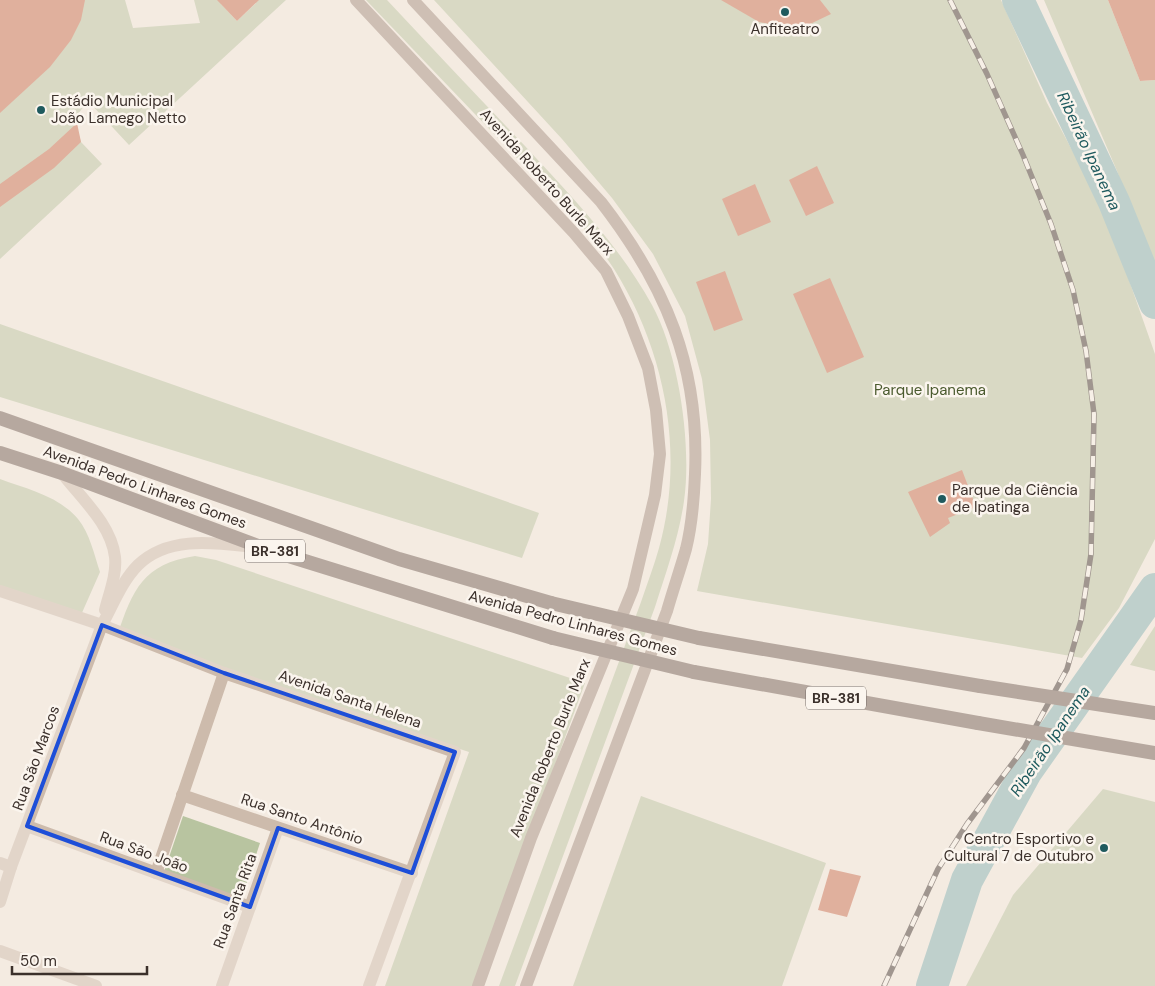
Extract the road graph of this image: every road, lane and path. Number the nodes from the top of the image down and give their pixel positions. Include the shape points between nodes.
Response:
1 (356, 0) edge
2 (413, 0) edge
3 (0, 418) edge
4 (0, 453) edge
5 (62, 473) junction
6 (266, 548) junction
7 (0, 591) edge
8 (102, 625) junction
9 (224, 673) junction
10 (1155, 713) edge
11 (1155, 753) edge
12 (182, 795) junction
13 (28, 826) junction
14 (278, 828) junction
15 (5, 865) edge
16 (156, 873) junction
17 (412, 873) junction
18 (0, 902) edge
19 (250, 907) junction
20 (0, 951) edge
21 (96, 986) edge
22 (222, 986) edge
23 (369, 986) edge
24 (478, 986) edge
25 (526, 986) edge

1 - 24 main road, Avenida Roberto Burle Marx via 606,271 648,368 656,410 660,454 655,495 633,589 531,838
2 - 25 main road, Avenida Roberto Burle Marx via 620,226 664,300 683,353 693,401 694,502 686,548 666,611
3 - 10 highway, Avenida Pedro Linhares Gomes / BR-381, bridge via 399,559 551,603 699,638
4 - 5 highway, Avenida Pedro Linhares Gomes / BR-381
5 - 6 highway, Avenida Pedro Linhares Gomes / BR-381
5 - 8 street via 110,538 115,557 114,569
6 - 8 street via 194,543 156,553 138,565
6 - 11 highway, Avenida Pedro Linhares Gomes / BR-381, bridge via 554,638 694,672
7 - 8 street, Avenida Santa Helena
8 - 9 street, Avenida Santa Helena
8 - 13 street, Rua São Marcos
9 - 12 street
9 - 17 street, Avenida Santa Helena via 455,752
12 - 14 street, Rua Santo Antônio
12 - 16 street
13 - 15 street, Rua São Marcos
13 - 16 street, Rua São João
14 - 17 street, Rua Santo Antônio
14 - 19 street, Rua Santa Rita
15 - 18 street, Rua São Marcos
16 - 19 street, Rua São João
17 - 23 street, Avenida Santa Helena
19 - 22 street, Rua Santa Rita
20 - 21 street

